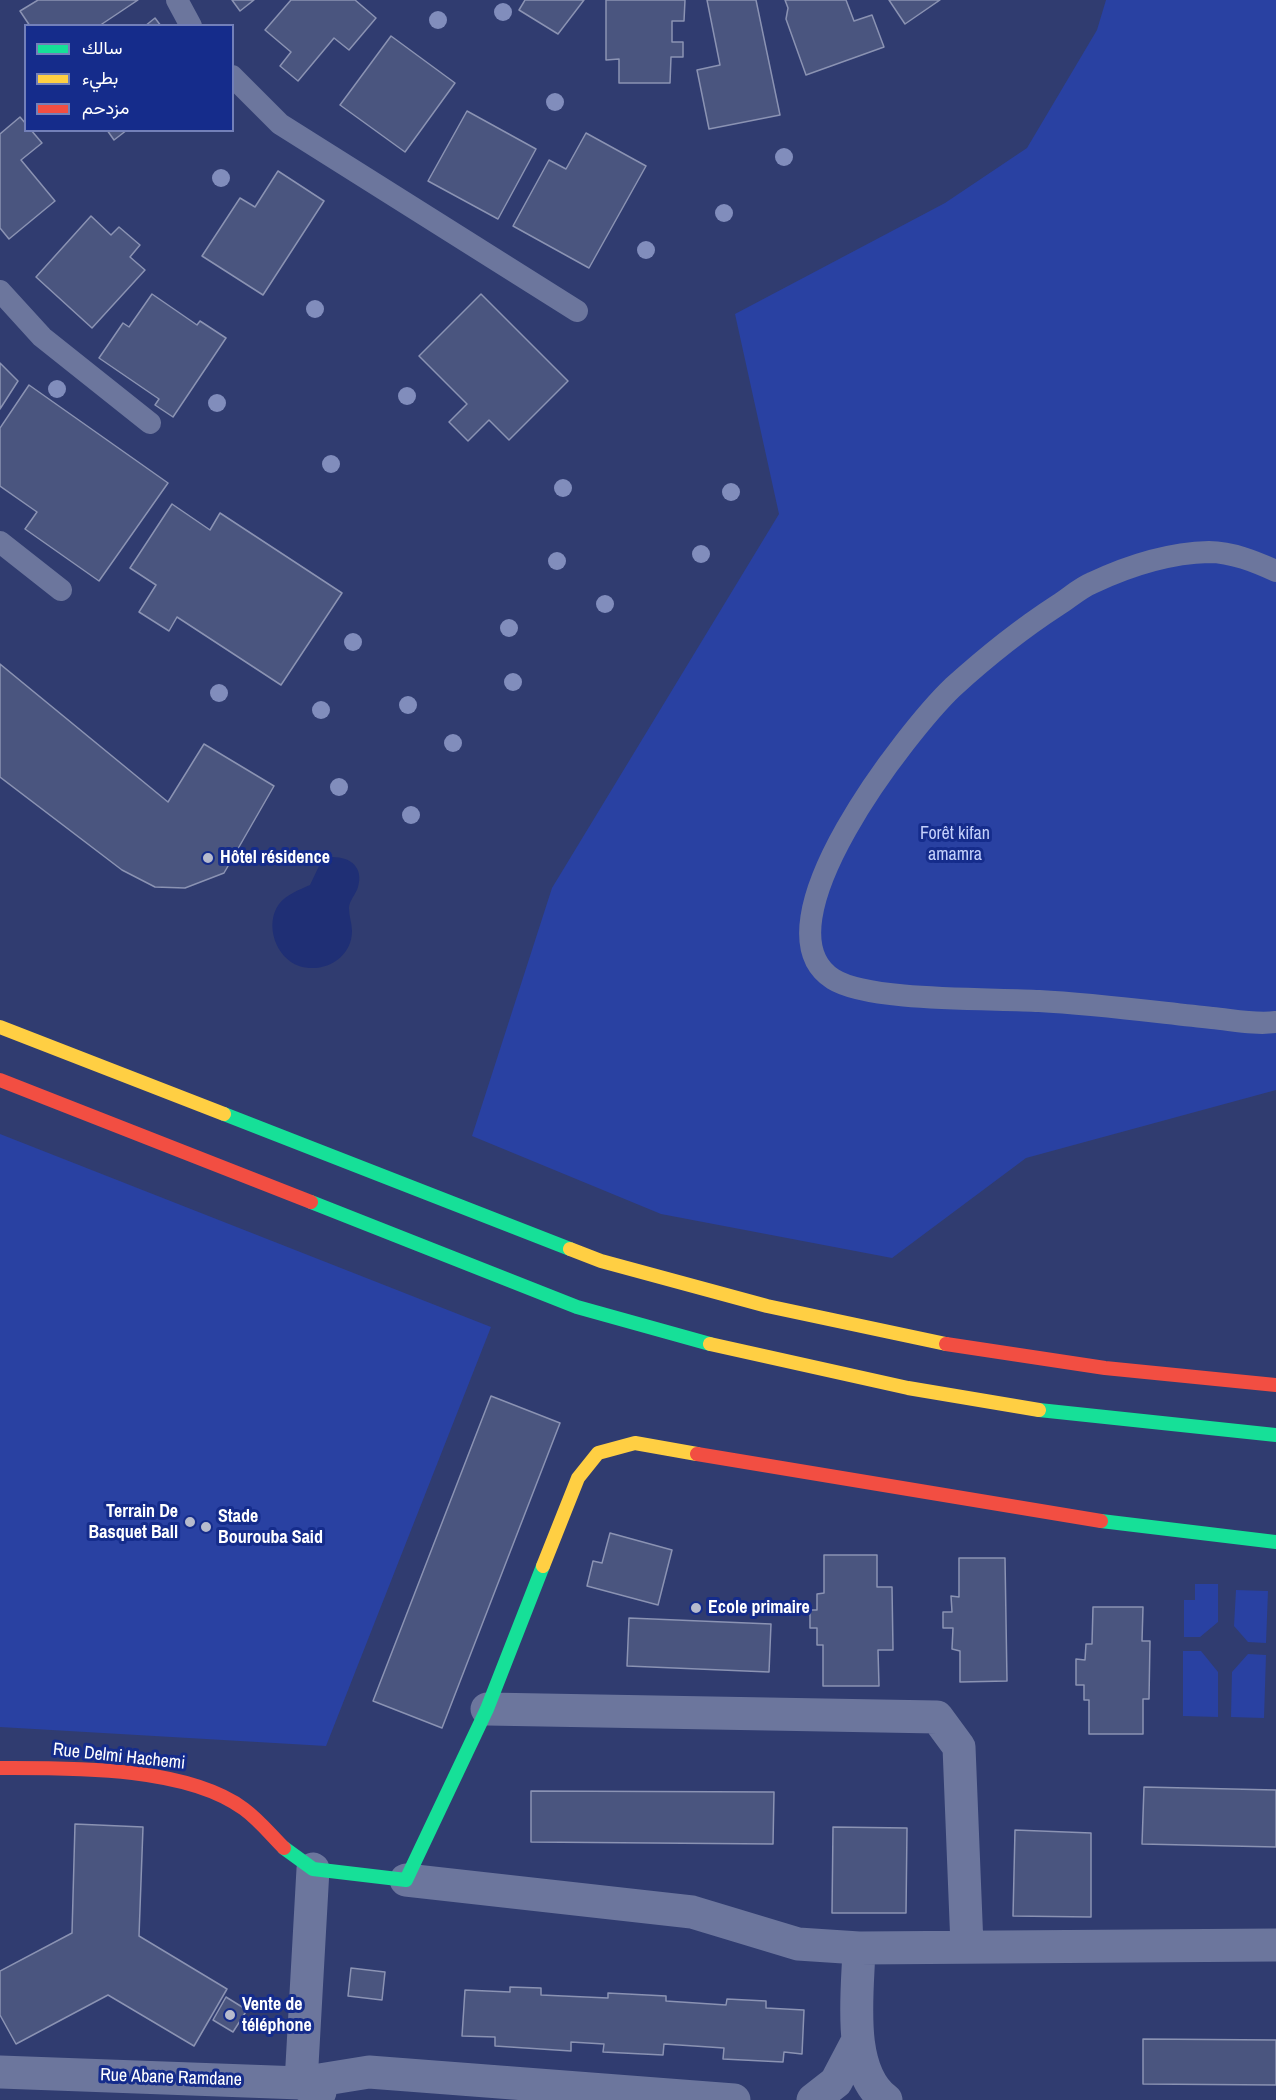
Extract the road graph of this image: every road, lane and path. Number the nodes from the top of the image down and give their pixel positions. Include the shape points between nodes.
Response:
1 (177, 0) edge
2 (190, 24) edge
3 (234, 78) edge
4 (0, 291) edge
5 (577, 311) dead end
6 (150, 423) dead end
7 (0, 542) edge
8 (1276, 571) edge
9 (61, 590) dead end
10 (1276, 1022) edge
11 (0, 1028) edge
12 (0, 1080) edge
13 (1276, 1385) edge
14 (1276, 1435) edge
15 (1276, 1542) edge
16 (487, 1709) junction
17 (0, 1768) edge
18 (313, 1869) junction
19 (406, 1880) junction
20 (1276, 1945) edge
21 (967, 1946) junction
22 (859, 1948) junction
23 (857, 2042) junction
24 (0, 2072) edge
25 (307, 2091) edge
26 (338, 2100) edge
27 (734, 2100) edge
28 (813, 2100) edge
29 (886, 2100) edge

1 - 2 lane
3 - 5 lane via 280,124
4 - 6 lane via 42,337
7 - 9 lane
8 - 10 lane via 1253,560 1212,552 1160,558 1091,583 1022,629 952,688 899,747 856,808 823,878 810,919 813,955 831,978 856,989 898,995 1082,1003
11 - 13 main road via 601,1261 673,1283 860,1328 997,1354 1164,1377
12 - 14 main road via 577,1307 645,1328 845,1375 973,1399 1107,1419
15 - 16 main road via 1192,1534 1007,1506 635,1443 598,1454 578,1478
16 - 19 main road
16 - 21 street via 937,1717 958,1747
17 - 18 main road, Rue Delmi Hachemi via 169,1777 193,1783 244,1809 287,1851
18 - 19 main road
18 - 25 street
19 - 22 street via 692,1912 798,1944
20 - 21 street
21 - 22 street
22 - 23 street
23 - 28 street via 836,2082
23 - 29 street via 870,2081
24 - 25 street, Rue Abane Ramdane
25 - 26 street, Rue Abane Ramdane
25 - 27 street via 369,2072

